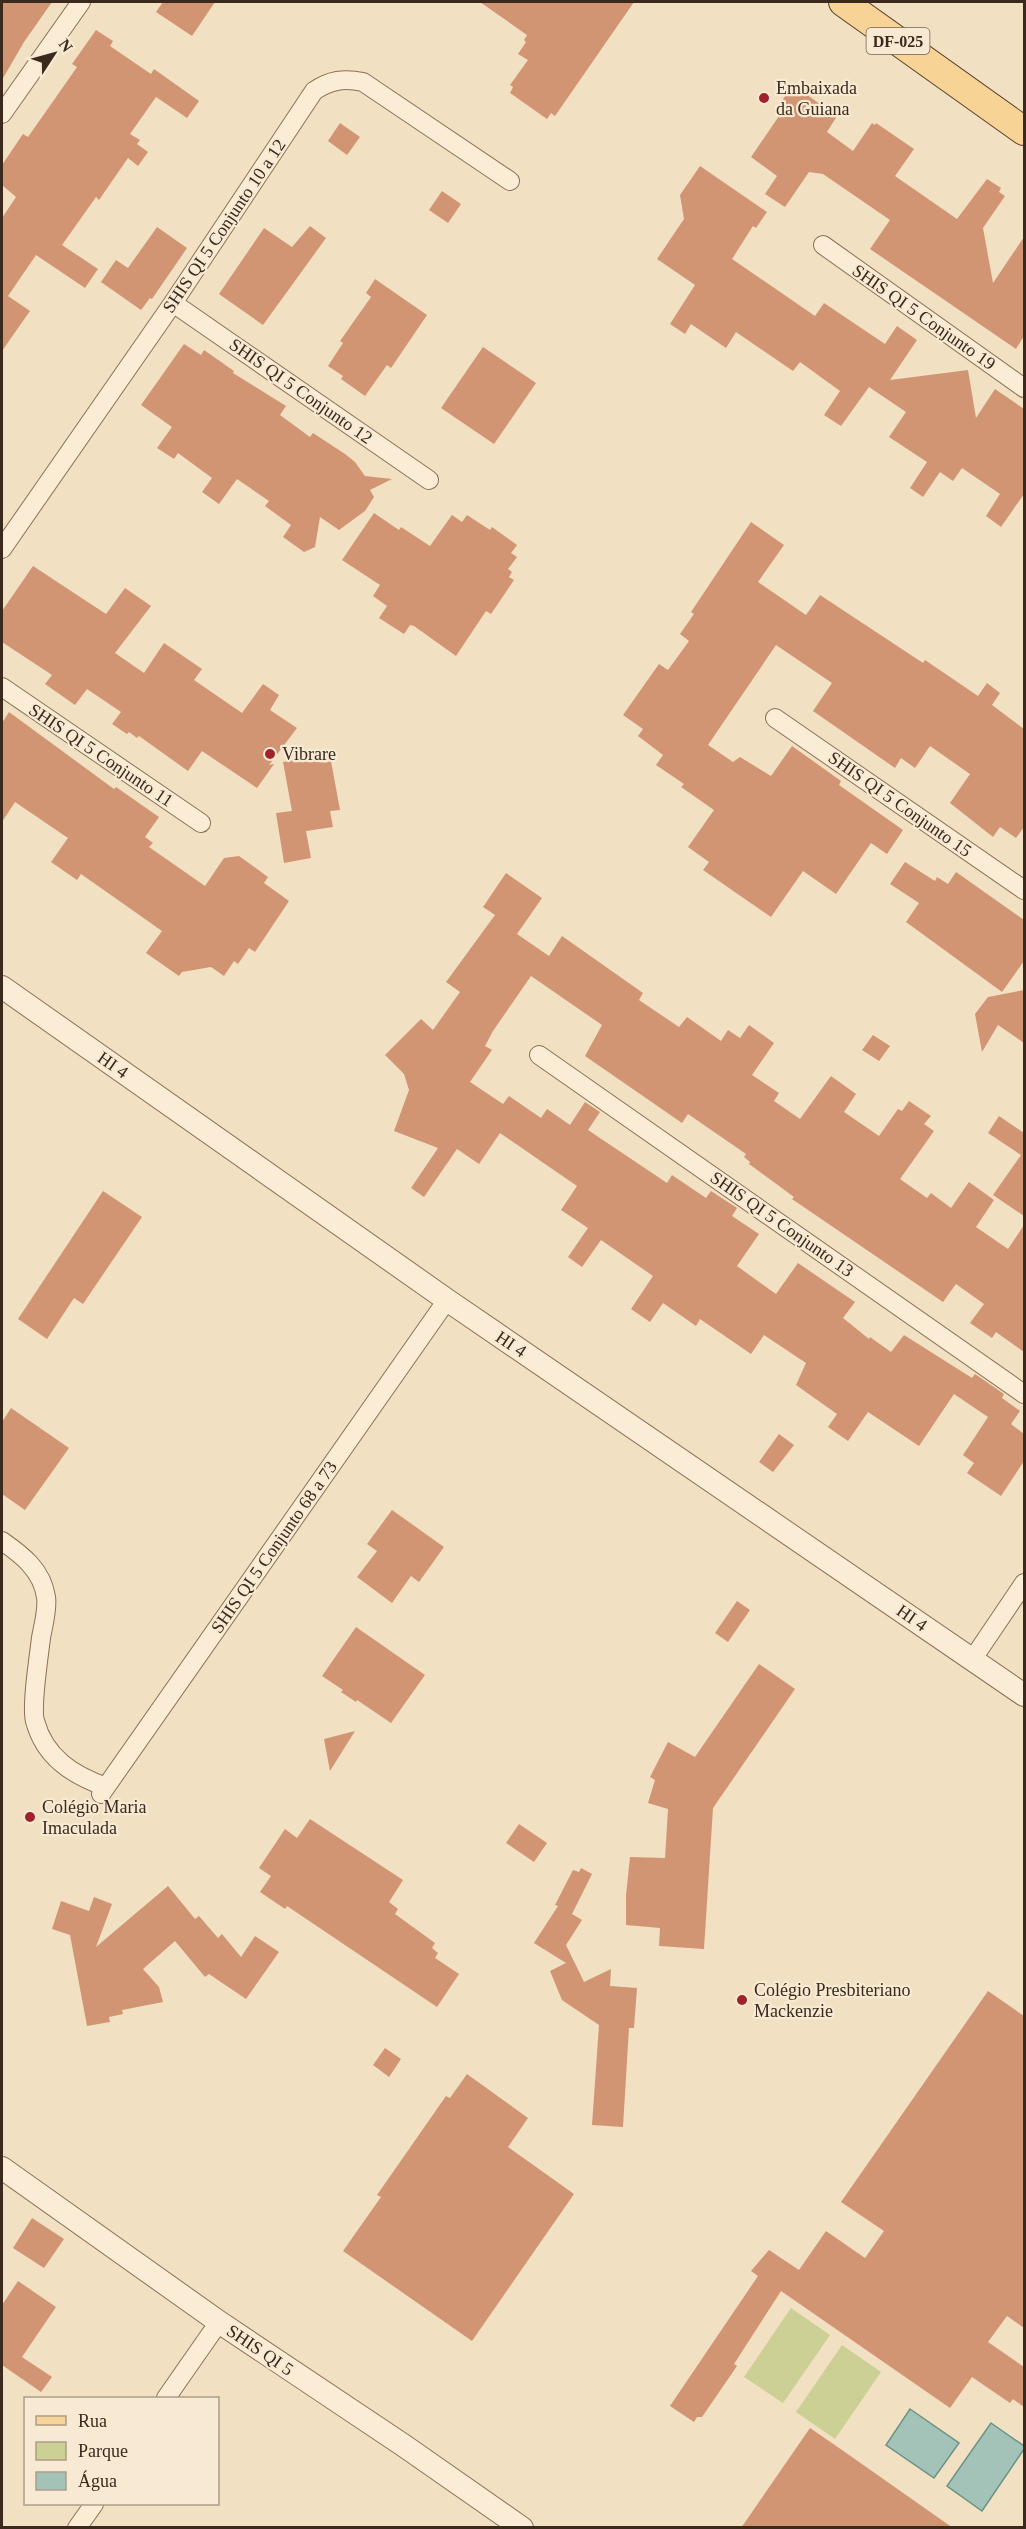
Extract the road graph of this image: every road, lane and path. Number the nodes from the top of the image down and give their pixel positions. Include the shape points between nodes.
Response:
1 (81, 2) edge
2 (843, 2) edge
3 (2, 114) edge
4 (1024, 131) edge
5 (510, 181) dead end
6 (823, 245) dead end
7 (173, 303) junction
8 (1024, 388) edge
9 (429, 480) dead end
10 (2, 549) edge
11 (2, 687) edge
12 (775, 718) dead end
13 (201, 823) dead end
14 (1024, 890) edge
15 (2, 987) edge
16 (539, 1054) dead end
17 (447, 1300) junction
18 (1024, 1394) edge
19 (2, 1541) edge
20 (1024, 1583) edge
21 (972, 1660) junction
22 (1024, 1695) edge
23 (2, 2168) edge
24 (219, 2322) junction
25 (167, 2397) edge
26 (93, 2505) edge
27 (77, 2528) edge
28 (522, 2528) edge

1 - 3 street
2 - 4 main road, DF-025
5 - 7 street, SHIS QI 5 Conjunto 10 a 12 via 363,82 326,84 314,91
6 - 8 street, SHIS QI 5 Conjunto 19
7 - 9 street, SHIS QI 5 Conjunto 12
7 - 10 street, SHIS QI 5 Conjunto 10 a 12
11 - 13 street, SHIS QI 5 Conjunto 11
12 - 14 street, SHIS QI 5 Conjunto 15
15 - 17 street, HI 4
16 - 18 street, SHIS QI 5 Conjunto 13
17 - 19 street, SHIS QI 5 Conjunto 68 a 73 via 104,1791 64,1767 49,1751 34,1720 46,1598 40,1578 27,1559
17 - 21 street, HI 4
20 - 21 street
21 - 22 street, HI 4
23 - 24 street, SHIS QI 5
24 - 25 street
24 - 28 street, SHIS QI 5
26 - 27 street

